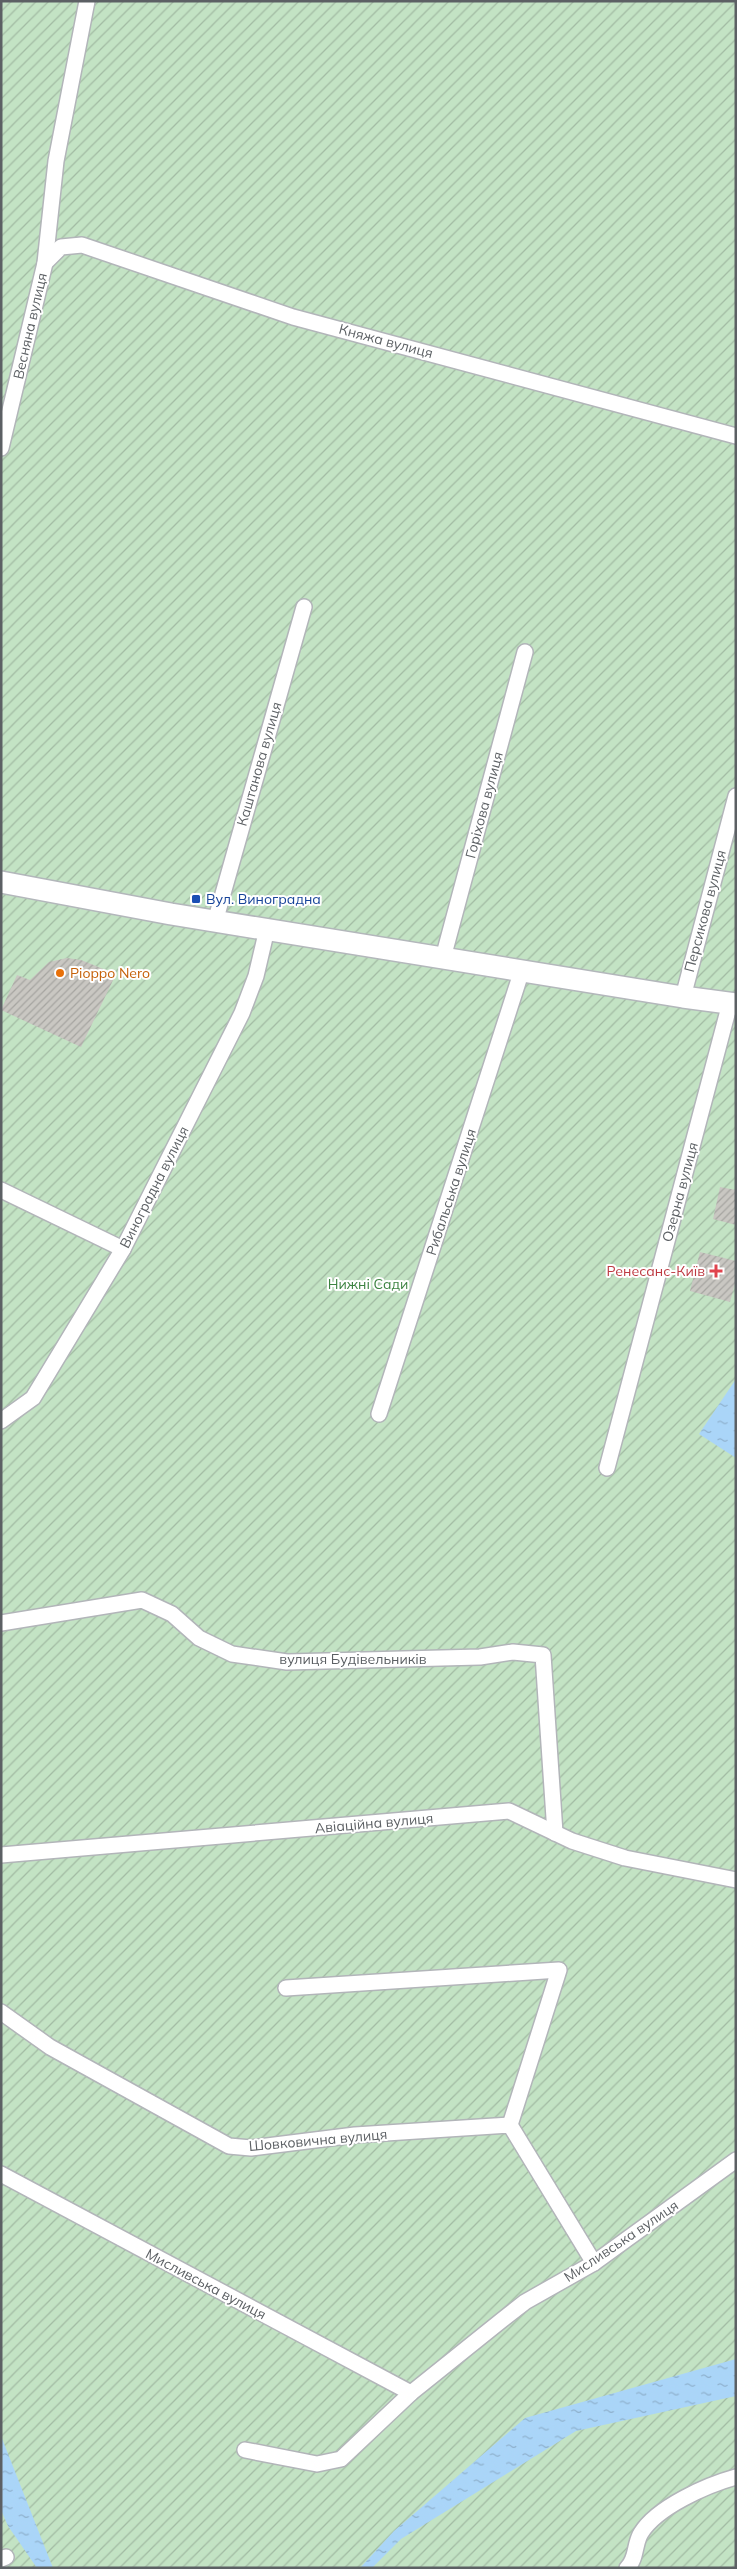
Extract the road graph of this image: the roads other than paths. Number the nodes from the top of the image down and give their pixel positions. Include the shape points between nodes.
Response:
1 (87, 1) edge
2 (45, 263) junction
3 (736, 436) edge
4 (1, 448) edge
5 (304, 607) dead end
6 (525, 652) dead end
7 (736, 796) edge
8 (1, 882) edge
9 (215, 922) junction
10 (267, 929) junction
11 (443, 958) junction
12 (522, 970) junction
13 (683, 997) junction
14 (733, 1004) edge
15 (1, 1190) edge
16 (122, 1249) junction
17 (379, 1414) dead end
18 (1, 1421) edge
19 (607, 1468) dead end
20 (1, 1623) edge
21 (554, 1833) junction
22 (1, 1855) edge
23 (736, 1880) edge
24 (286, 1988) dead end
25 (1, 2012) edge
26 (510, 2125) junction
27 (736, 2160) edge
28 (1, 2174) edge
29 (594, 2263) junction
30 (411, 2393) junction
31 (245, 2450) dead end
32 (736, 2477) edge
33 (632, 2566) edge

1 - 2 street, Весняна вулиця via 56,161
2 - 3 street, Княжа вулиця via 61,247 82,246 293,317
2 - 4 street, Весняна вулиця
5 - 9 street, Каштанова вулиця
6 - 11 street, Горіхова вулиця
7 - 13 street, Персикова вулиця
8 - 9 street
9 - 10 street
10 - 11 street
10 - 16 street, Виноградна вулиця via 256,976 242,1013
11 - 12 street
12 - 13 street
12 - 17 street, Рибальська вулиця
13 - 14 street
14 - 19 street, Озерна вулиця
15 - 16 street
16 - 18 street, Виноградна вулиця via 33,1398
20 - 21 street, вулиця Будівельників via 142,1600 172,1614 199,1638 232,1654 287,1662 480,1657 513,1652 543,1656
21 - 22 street, Авіаційна вулиця via 509,1811
21 - 23 street, Авіаційна вулиця via 572,1842 625,1858
24 - 26 street via 559,1970
25 - 26 street, Шовковична вулиця via 50,2047 230,2146 251,2148 354,2135
26 - 29 street
27 - 29 street, Мисливська вулиця
28 - 30 street, Мисливська вулиця
29 - 30 street, Мисливська вулиця via 525,2302
30 - 31 street, Мисливська вулиця via 341,2459 317,2464
32 - 33 street via 712,2484 654,2516 640,2534

